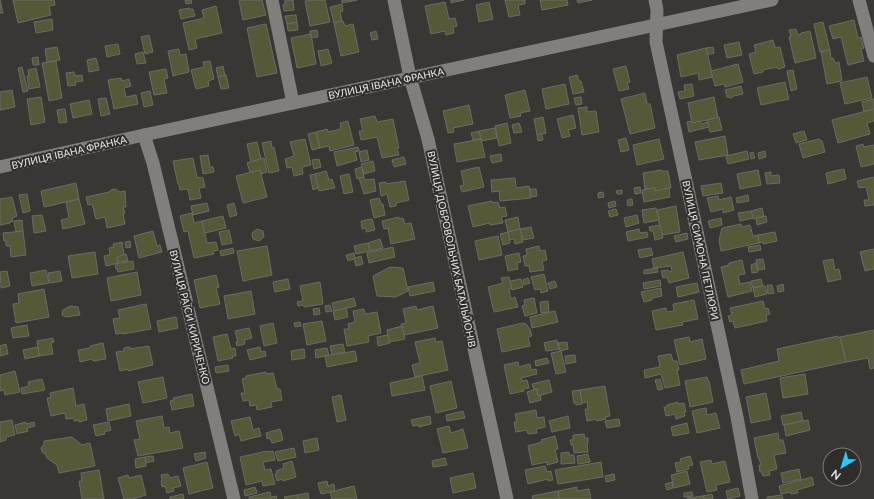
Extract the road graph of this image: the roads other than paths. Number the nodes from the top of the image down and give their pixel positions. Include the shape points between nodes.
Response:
1 (272, 0) edge
2 (394, 0) edge
3 (655, 0) edge
4 (772, 0) edge
5 (859, 0) edge
6 (656, 25) junction
7 (874, 56) edge
8 (410, 77) junction
9 (293, 103) junction
10 (144, 135) junction
11 (0, 167) edge
12 (234, 499) edge
13 (508, 499) edge
14 (752, 499) edge

1 - 9 street
2 - 8 street, ВУЛИЦЯ ДОБРОВОЛЬЧИХ БАТАЛЬЙОНІВ
3 - 6 street, ВУЛИЦЯ СИМОНА ПЕТЛЮРИ
4 - 6 street, ВУЛИЦЯ ІВАНА ФРАНКА
5 - 7 street
6 - 8 street, ВУЛИЦЯ ІВАНА ФРАНКА
6 - 14 street, ВУЛИЦЯ СИМОНА ПЕТЛЮРИ via 656,42 737,417
8 - 9 street, ВУЛИЦЯ ІВАНА ФРАНКА
8 - 13 street, ВУЛИЦЯ ДОБРОВОЛЬЧИХ БАТАЛЬЙОНІВ via 428,139
9 - 10 street, ВУЛИЦЯ ІВАНА ФРАНКА
10 - 11 street, ВУЛИЦЯ ІВАНА ФРАНКА
10 - 12 street, ВУЛИЦЯ РАЇСИ КИРИЧЕНКО

